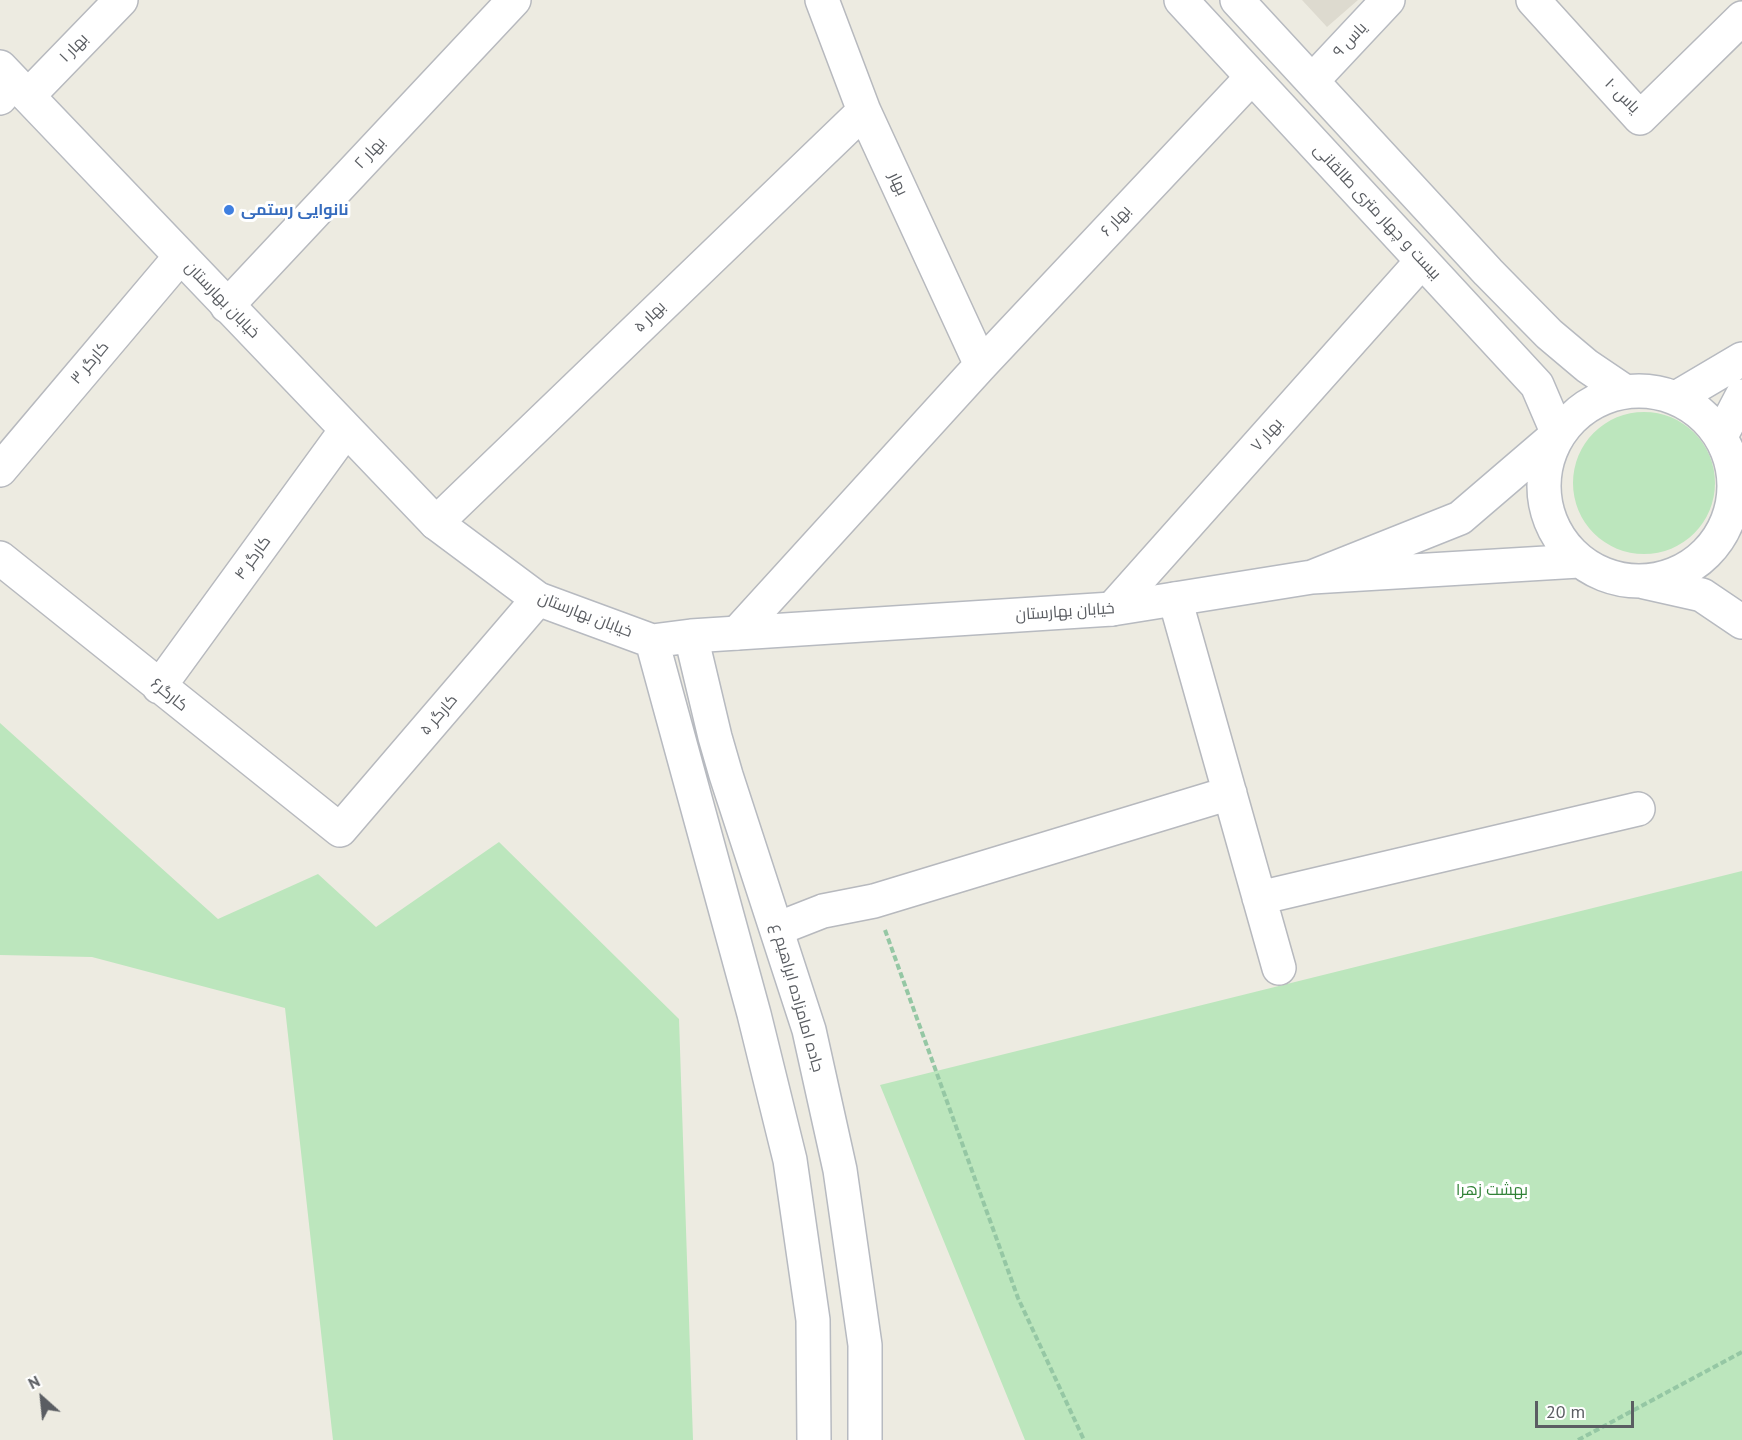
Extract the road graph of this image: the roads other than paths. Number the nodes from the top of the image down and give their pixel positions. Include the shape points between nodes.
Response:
1 (121, 0) edge
2 (514, 0) edge
3 (1181, 0) edge
4 (1237, 0) edge
5 (1388, 0) edge
6 (1533, 0) edge
7 (824, 1) edge
8 (1742, 18) edge
9 (1252, 77) junction
10 (1312, 81) junction
11 (10, 86) edge
12 (864, 111) junction
13 (180, 257) junction
14 (1422, 261) junction
15 (227, 306) junction
16 (1742, 358) edge
17 (981, 365) junction
18 (1624, 391) junction
19 (1742, 396) edge
20 (1676, 398) junction
21 (346, 430) junction
22 (1558, 434) junction
23 (1721, 436) junction
24 (0, 470) edge
25 (1738, 515) edge
26 (436, 523) junction
27 (0, 558) edge
28 (1579, 561) junction
29 (1312, 577) junction
30 (1640, 582) junction
31 (538, 599) junction
32 (1175, 599) junction
33 (1112, 609) junction
34 (1742, 622) edge
35 (738, 633) junction
36 (691, 636) junction
37 (652, 641) junction
38 (159, 687) junction
39 (1230, 794) junction
40 (1638, 809) dead end
41 (340, 830) joint
42 (1259, 898) junction
43 (777, 929) junction
44 (1279, 968) dead end
45 (814, 1440) edge
46 (865, 1440) edge

1 - 11 street, بهار ۱
2 - 15 street, بهار ۲
3 - 9 street, بیست و چهار متری طالقانی
4 - 10 street
5 - 10 street, یاس ۹
6 - 8 street, یاس ۱۰ via 1640,118
7 - 12 street, بهار
9 - 14 street, بیست و چهار متری طالقانی
9 - 17 street, بهار ۶
10 - 18 street via 1549,334
11 - 13 street, خیابان بهارستان
12 - 17 street, بهار
12 - 26 street, بهار ۵
13 - 15 street, خیابان بهارستان
13 - 24 street, کارگر ۳
14 - 22 street, بیست و چهار متری طالقانی via 1537,385
14 - 33 street, بهار ۷
15 - 21 street, خیابان بهارستان
16 - 20 street
17 - 35 street, بهار ۶
18 - 20 street via 1650,391
18 - 22 street via 1598,399 1575,414
19 - 23 street
20 - 23 street via 1700,411
21 - 26 street, خیابان بهارستان
21 - 38 street, کارگر ۴
22 - 28 street via 1545,467 1546,511 1557,536
22 - 29 street via 1460,518
23 - 25 street via 1734,471
25 - 30 street via 1691,566 1666,577
26 - 31 street, خیابان بهارستان
27 - 38 street, کارگر۶
28 - 29 street
28 - 30 street via 1607,577
29 - 32 street, خیابان بهارستان
30 - 34 street via 1702,594
31 - 37 street, خیابان بهارستان
31 - 41 street, کارگر ۵
32 - 33 street, خیابان بهارستان
32 - 39 street
33 - 35 street, خیابان بهارستان
35 - 36 street, خیابان بهارستان
36 - 37 street, خیابان بهارستان
36 - 43 street, جاده امامزاده ابراهیم ع via 718,746
37 - 45 street via 790,1160 813,1320
38 - 41 street, کارگر۶
39 - 42 street
39 - 43 street via 874,901 823,911
40 - 42 street
42 - 44 street
43 - 46 street, جاده امامزاده ابراهیم ع via 810,1030 840,1170 865,1345

